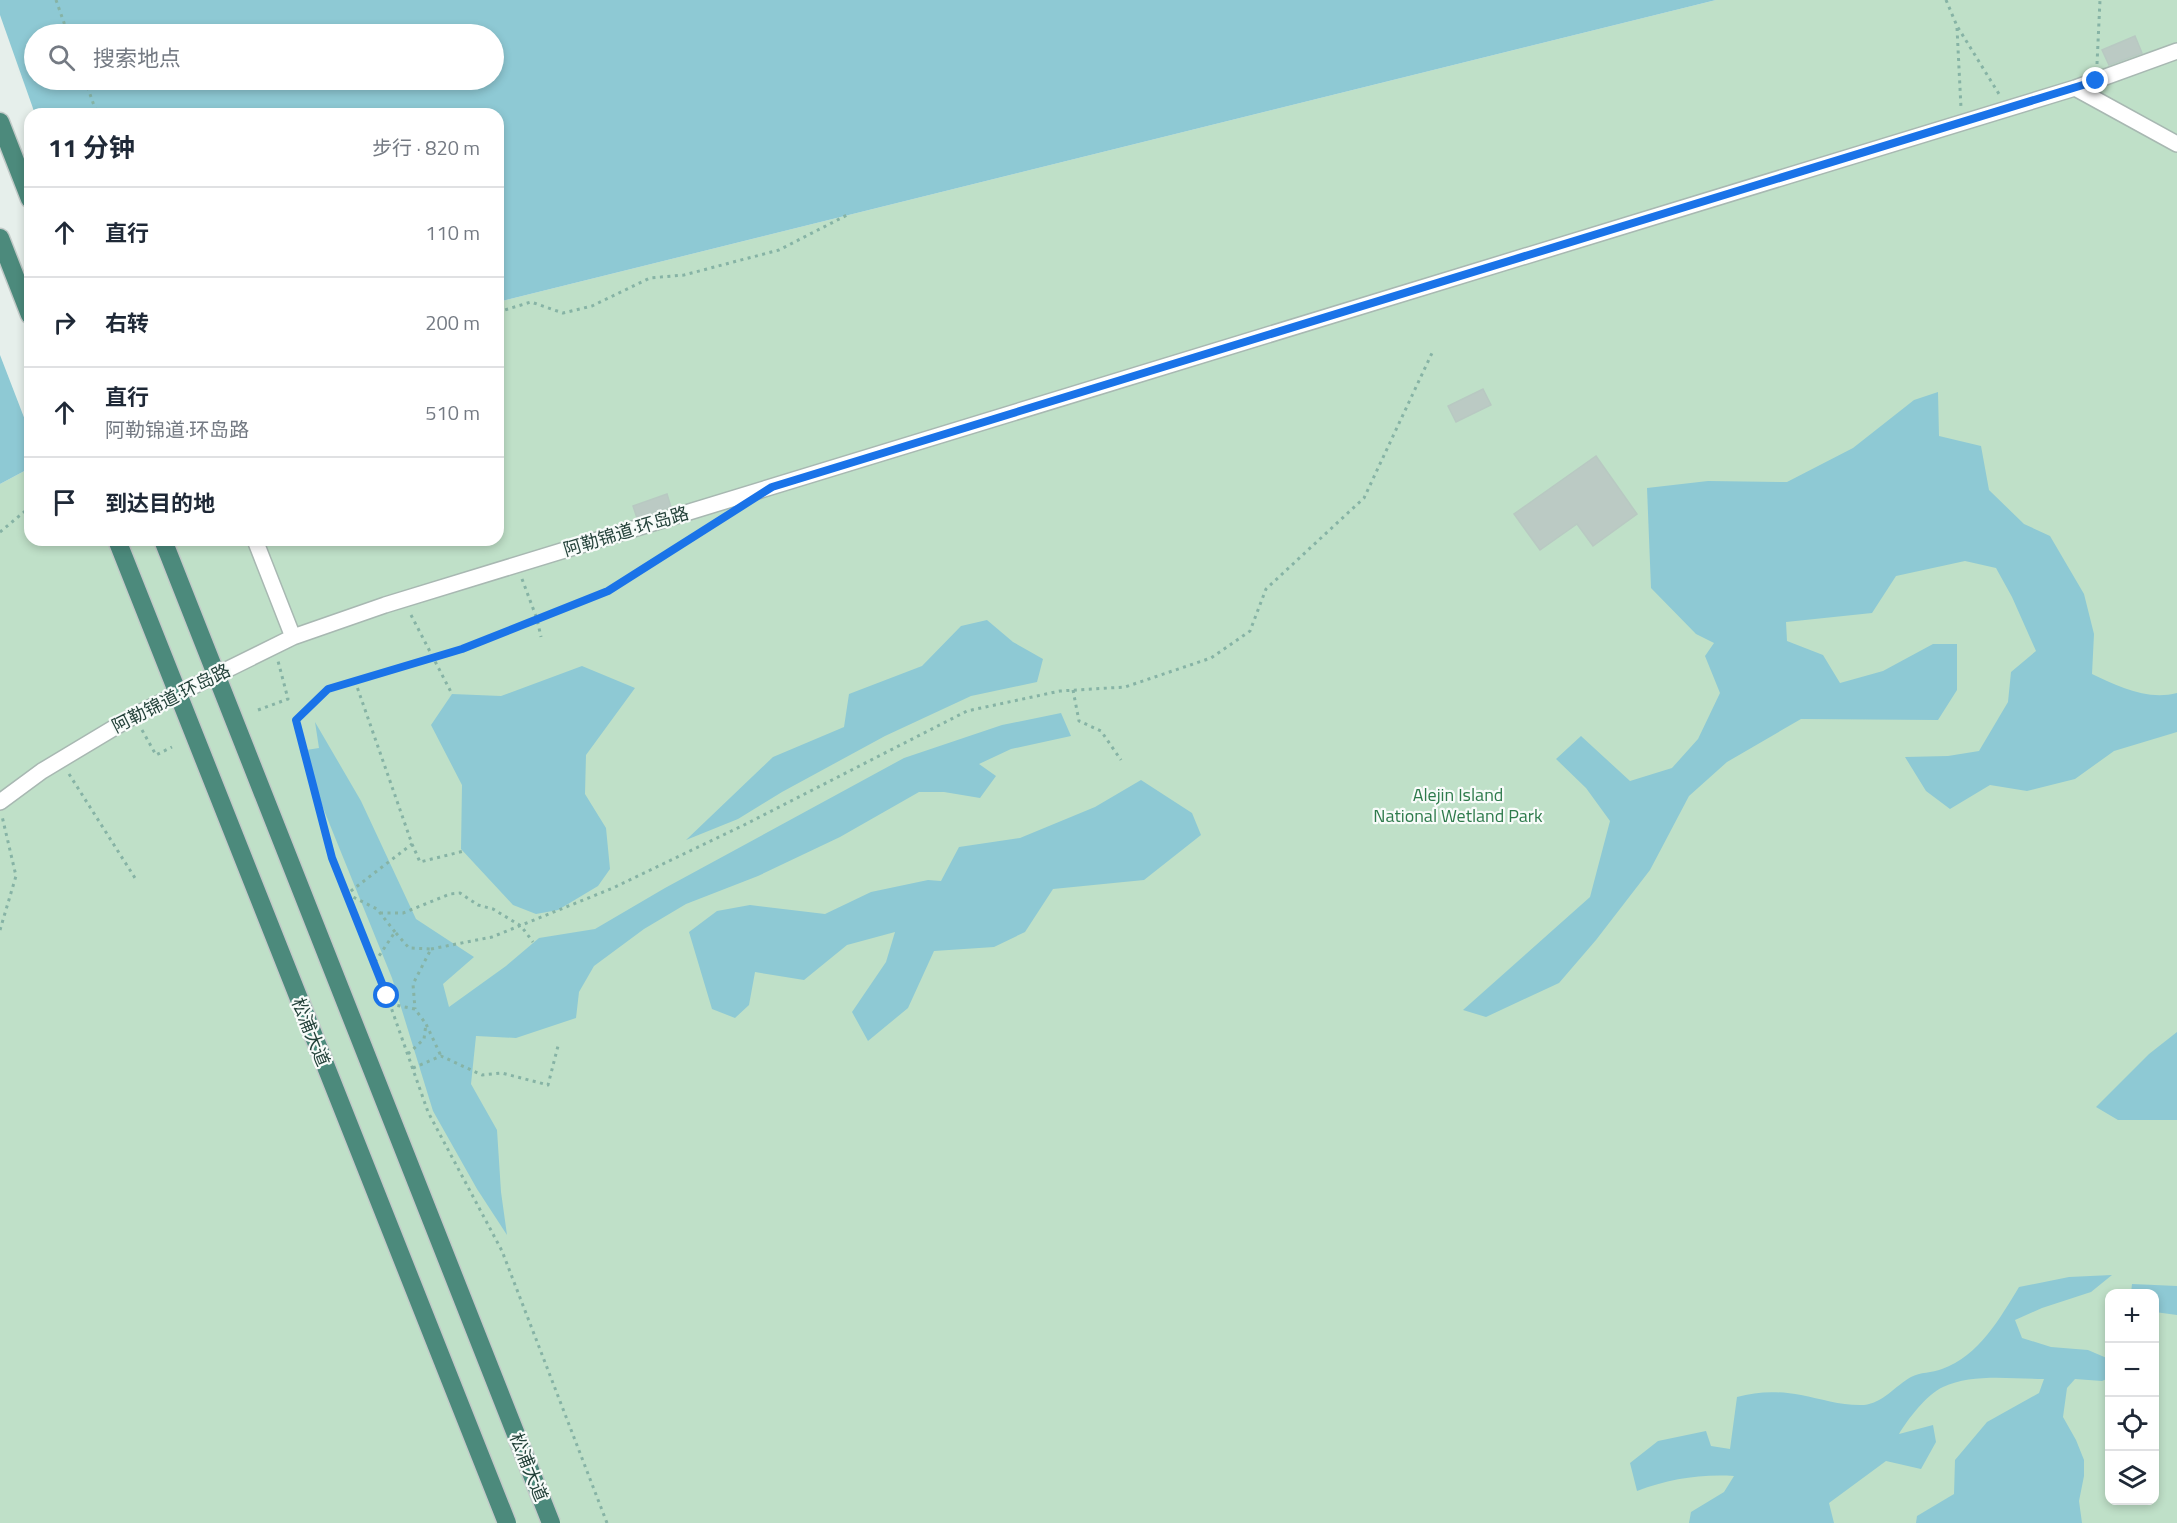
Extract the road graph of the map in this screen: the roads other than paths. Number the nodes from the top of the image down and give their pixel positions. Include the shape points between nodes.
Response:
1 (2177, 51) edge
2 (2075, 88) junction
3 (0, 122) edge
4 (2177, 144) edge
5 (24, 183) edge
6 (0, 238) edge
7 (24, 300) edge
8 (119, 546) edge
9 (165, 546) edge
10 (257, 546) edge
11 (293, 638) junction
12 (0, 804) edge
13 (507, 1523) edge
14 (551, 1523) edge

1 - 2 street, 阿勒锦道·环岛路
2 - 4 street
2 - 11 street, 阿勒锦道·环岛路 via 517,565
3 - 5 highway
6 - 7 highway
8 - 13 highway, 松浦大道, bridge
9 - 14 highway, 松浦大道, bridge
10 - 11 street
11 - 12 street, 阿勒锦道·环岛路 via 134,715 60,759

